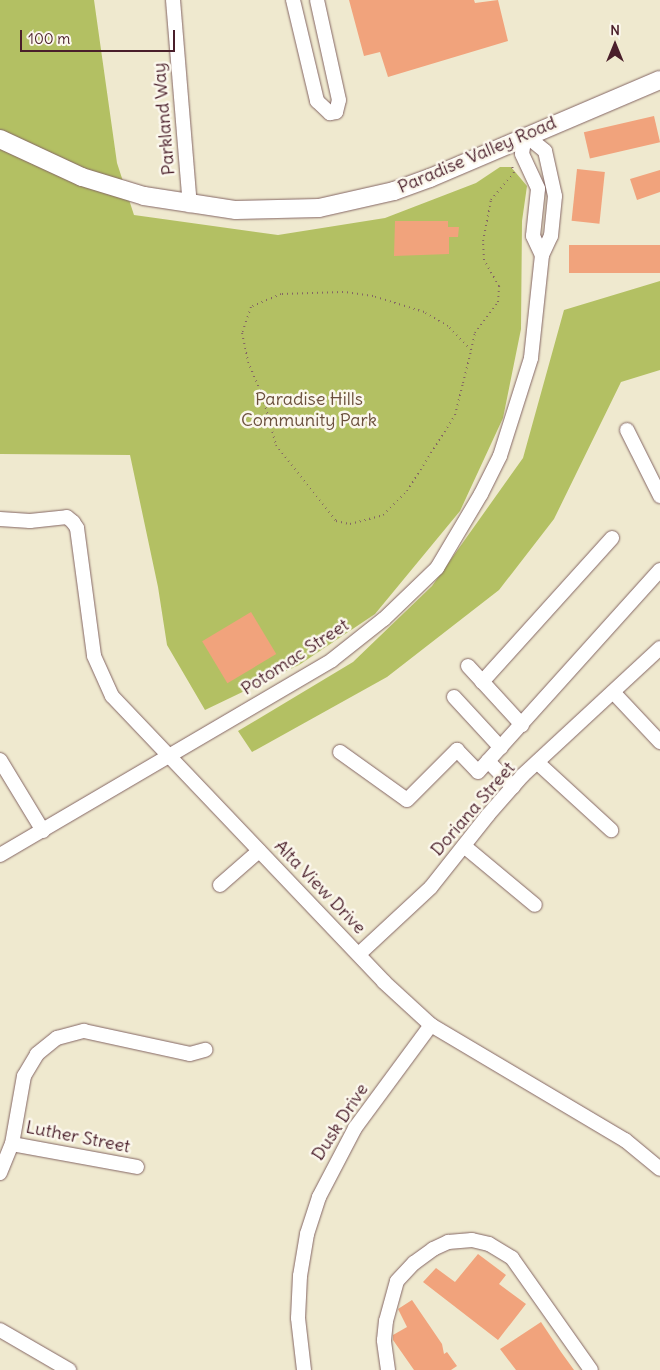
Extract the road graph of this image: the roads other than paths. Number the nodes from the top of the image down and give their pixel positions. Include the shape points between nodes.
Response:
1 (173, 0) edge
2 (293, 0) edge
3 (317, 0) edge
4 (660, 80) edge
5 (525, 135) junction
6 (0, 139) edge
7 (190, 205) junction
8 (542, 255) junction
9 (627, 430) dead end
10 (660, 496) edge
11 (0, 519) edge
12 (612, 538) dead end
13 (660, 570) edge
14 (659, 650) edge
15 (468, 666) dead end
16 (482, 682) junction
17 (613, 692) junction
18 (454, 697) dead end
19 (522, 725) junction
20 (660, 742) edge
21 (501, 748) junction
22 (340, 752) dead end
23 (168, 754) junction
24 (0, 760) edge
25 (488, 761) junction
26 (539, 764) junction
27 (513, 787) junction
28 (611, 830) dead end
29 (43, 831) junction
30 (464, 846) junction
31 (259, 851) junction
32 (0, 855) edge
33 (220, 885) dead end
34 (535, 905) dead end
35 (359, 954) junction
36 (431, 1025) junction
37 (205, 1050) dead end
38 (12, 1144) junction
39 (137, 1167) dead end
40 (660, 1169) edge
41 (0, 1172) edge
42 (0, 1330) edge
43 (69, 1370) edge
44 (304, 1370) edge
45 (388, 1370) edge
46 (591, 1370) edge

1 - 7 street, Parkland Way
2 - 3 street via 317,101 330,113 336,112 339,100
4 - 5 main road, Paradise Valley Road
5 - 7 main road, Paradise Valley Road via 430,178 319,208 279,210
5 - 8 street, Potomac Street via 522,154 538,189 533,236
5 - 8 street, Potomac Street via 545,150 556,196 551,236
6 - 7 main road, Paradise Valley Road via 96,182
8 - 23 street, Potomac Street via 531,358 519,403 481,494 437,568 384,619 332,660
9 - 10 street
11 - 23 street, Alta View Drive via 30,521 67,517 77,528 97,667 119,707
12 - 16 street
13 - 19 street
14 - 17 street, Doriana Street
15 - 16 street
16 - 19 street
17 - 20 street
17 - 26 street, Doriana Street
18 - 21 street
19 - 21 street
21 - 25 street
22 - 25 street via 407,800 457,750 478,772
23 - 29 street, Potomac Street
23 - 31 street, Alta View Drive
24 - 29 street
25 - 27 street
26 - 27 street, Doriana Street
26 - 28 street
27 - 30 street, Doriana Street
29 - 32 street, Potomac Street
30 - 34 street
30 - 35 street, Doriana Street via 431,887
31 - 33 street
31 - 35 street, Alta View Drive
35 - 36 street, Alta View Drive
36 - 40 street, Alta View Drive via 625,1140
36 - 44 street, Dusk Drive via 355,1128 319,1197 308,1234 300,1283 299,1325
37 - 38 street via 190,1054 84,1031 57,1038 34,1057 24,1076
38 - 39 street, Luther Street
38 - 41 street
42 - 43 street
45 - 46 street via 384,1340 397,1282 414,1262 433,1249 448,1242 472,1240 489,1244 512,1258

